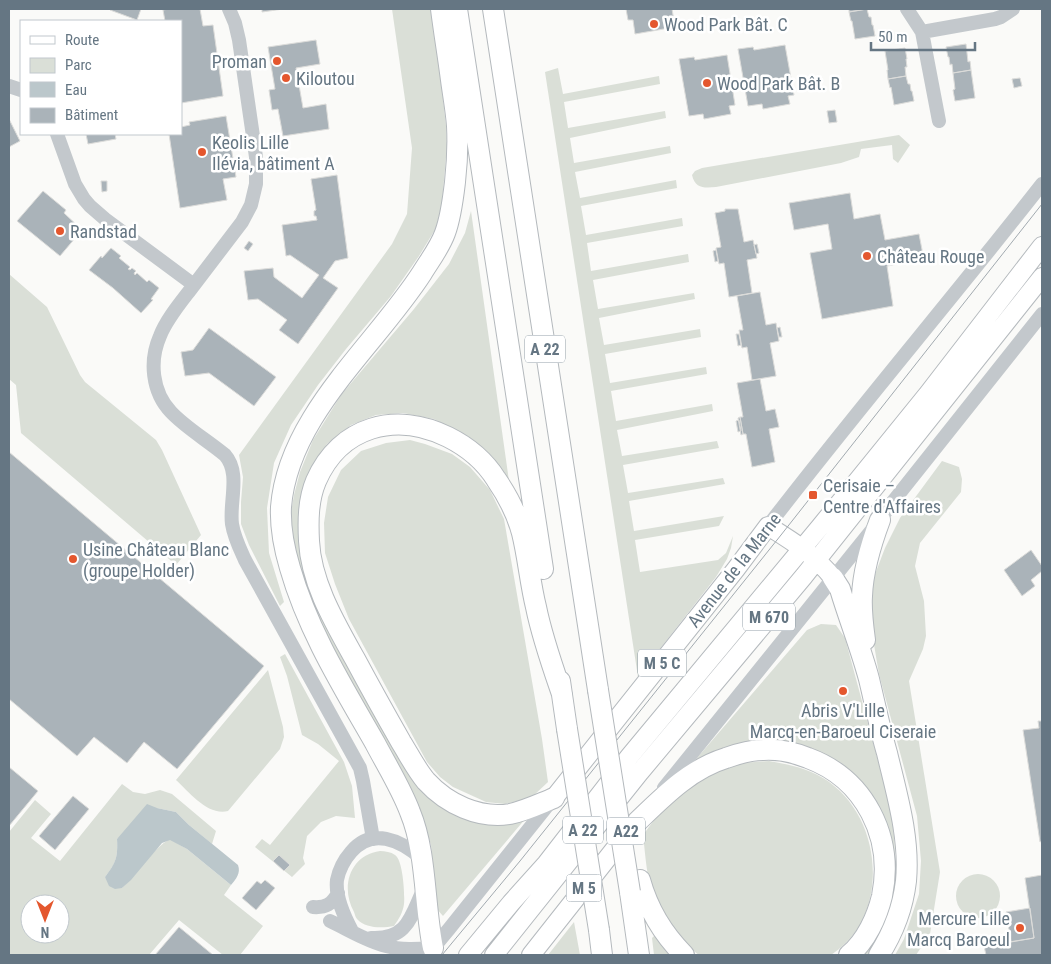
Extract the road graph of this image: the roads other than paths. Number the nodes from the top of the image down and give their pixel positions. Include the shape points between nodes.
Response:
1 (229, 9) edge
2 (441, 9) edge
3 (457, 9) edge
4 (493, 9) edge
5 (907, 9) edge
6 (1013, 9) edge
7 (922, 32) junction
8 (939, 121) dead end
9 (57, 135) edge
10 (1042, 184) edge
11 (1042, 246) edge
12 (1042, 277) edge
13 (194, 285) junction
14 (1042, 314) edge
15 (880, 520) junction
16 (768, 526) junction
17 (802, 548) junction
18 (816, 560) junction
19 (833, 578) junction
20 (869, 679) junction
21 (562, 694) junction
22 (613, 782) joint
23 (554, 798) junction
24 (637, 822) junction
25 (373, 839) junction
26 (421, 858) junction
27 (635, 886) junction
28 (424, 887) junction
29 (338, 893) junction
30 (313, 907) dead end
31 (330, 921) dead end
32 (357, 934) junction
33 (431, 953) edge
34 (468, 955) edge
35 (494, 955) edge
36 (530, 955) edge
37 (602, 955) edge
38 (639, 955) edge
39 (684, 955) edge
40 (849, 955) edge
41 (879, 955) edge

1 - 13 street via 239,40 256,157 256,184 251,205 242,222
2 - 26 highway via 457,126 454,193 446,231 410,291 327,396 307,428 290,465 281,508 284,546 303,607 405,800 416,829
3 - 21 highway, A 22
4 - 22 highway, A 22, bridge
5 - 7 street
6 - 7 street via 995,19
7 - 8 street
9 - 13 street via 75,184 90,206
10 - 16 street, Avenue de la Marne / M 5 C
11 - 17 main road, Avenue de la Marne / M 670
12 - 18 main road, M 670
13 - 25 street via 168,321 154,354 158,395 171,412 229,461 233,476 231,518 235,538 360,768
14 - 15 street, M 5
15 - 19 street, M 5
15 - 20 highway via 867,562 862,596
16 - 17 main road
16 - 23 main road, Avenue de la Marne / M 5 C
17 - 18 main road
17 - 34 main road, Avenue de la Marne / M 670 via 629,757 546,864
18 - 19 main road
18 - 35 main road, M 670
19 - 20 highway via 840,589
19 - 24 street, M 5
20 - 41 highway via 898,796 906,855 906,881 899,915
21 - 23 highway via 539,622 522,532 506,495 486,464 457,442 409,425 381,426 345,442 329,460 312,492 308,522 311,556 332,617 401,742 427,782 450,801 468,810 509,814
21 - 37 highway, A 22, bridge
22 - 27 highway, A22, bridge
23 - 33 street, Avenue de la Marne / M 5 C
24 - 36 main road, M 5
24 - 40 highway via 688,777 724,758 744,752 782,751 798,754 830,768 864,801 884,852 880,905 864,937
25 - 26 street via 401,843
25 - 29 street via 358,845 345,860 339,873
26 - 28 highway
27 - 38 highway
27 - 39 highway via 663,931
28 - 32 street via 411,918 402,930 384,938
28 - 33 highway
29 - 30 street via 329,905
29 - 32 street via 343,912
31 - 32 street
32 - 33 street via 386,946

